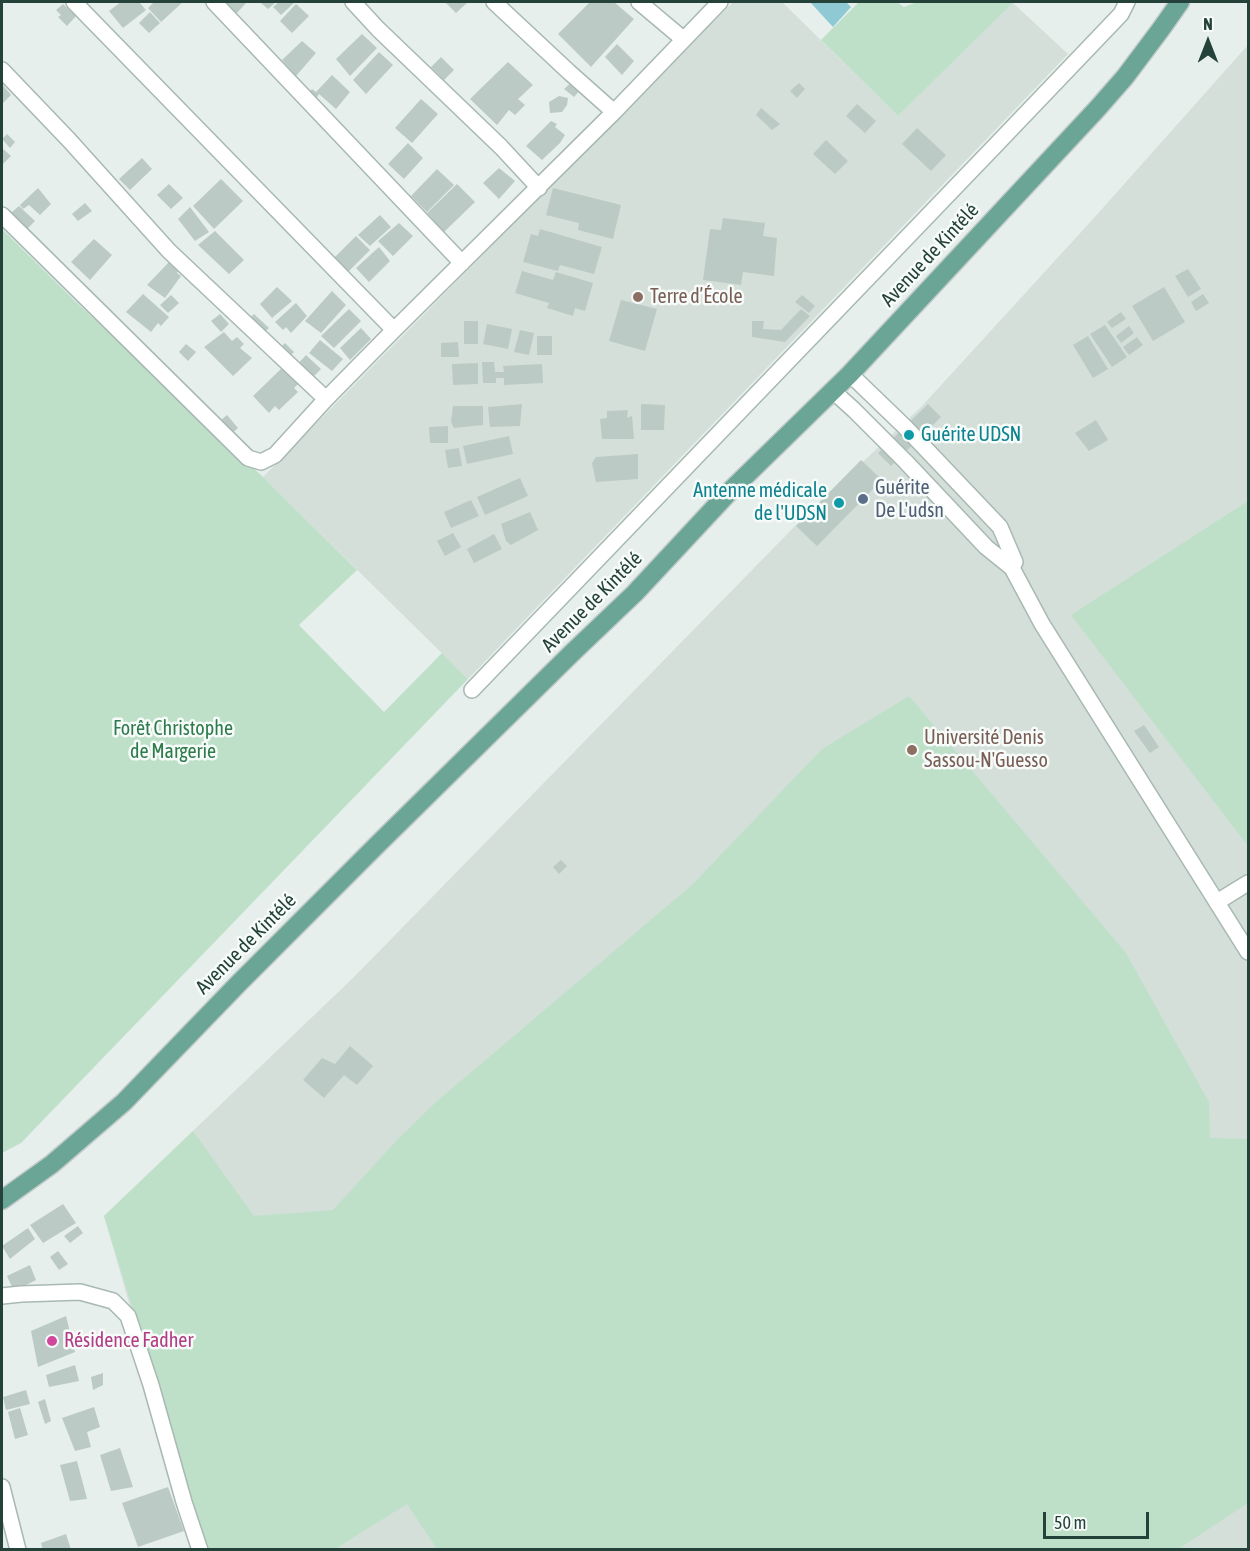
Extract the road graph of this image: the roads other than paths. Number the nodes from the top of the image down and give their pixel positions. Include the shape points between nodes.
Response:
1 (74, 2) edge
2 (214, 2) edge
3 (353, 2) edge
4 (494, 2) edge
5 (639, 2) edge
6 (720, 2) edge
7 (1127, 2) edge
8 (1180, 2) edge
9 (683, 39) junction
10 (2, 70) edge
11 (614, 112) junction
12 (539, 188) junction
13 (2, 215) edge
14 (462, 263) junction
15 (394, 330) junction
16 (864, 358) junction
17 (850, 374) junction
18 (865, 389) junction
19 (833, 392) junction
20 (326, 399) junction
21 (817, 406) junction
22 (850, 406) junction
23 (1012, 568) junction
24 (472, 690) dead end
25 (1248, 883) edge
26 (1217, 903) junction
27 (1248, 952) edge
28 (2, 1200) edge
29 (2, 1296) edge
30 (2, 1487) edge
31 (18, 1550) edge
32 (200, 1550) edge

1 - 15 street
2 - 14 street
3 - 12 street
4 - 11 street
5 - 9 street
6 - 9 street
7 - 24 street via 1121,14
8 - 16 main road, Avenue de Kintélé via 1097,109
9 - 11 street
10 - 20 street via 169,251
11 - 12 street
12 - 14 street
13 - 20 street via 248,458 261,462 275,455
14 - 15 street
15 - 20 street
16 - 17 main road, Avenue de Kintélé
16 - 18 street
17 - 18 street
17 - 19 main road, Avenue de Kintélé
18 - 23 street via 1000,527 1015,562
19 - 21 main road, Avenue de Kintélé
19 - 22 street
21 - 22 street
21 - 28 main road, Avenue de Kintélé via 731,490 635,593 377,845 124,1101 52,1164
22 - 23 street via 986,547
23 - 26 street via 1042,624
25 - 26 street
26 - 27 street
29 - 32 street via 80,1292 113,1300 128,1316
30 - 31 street

